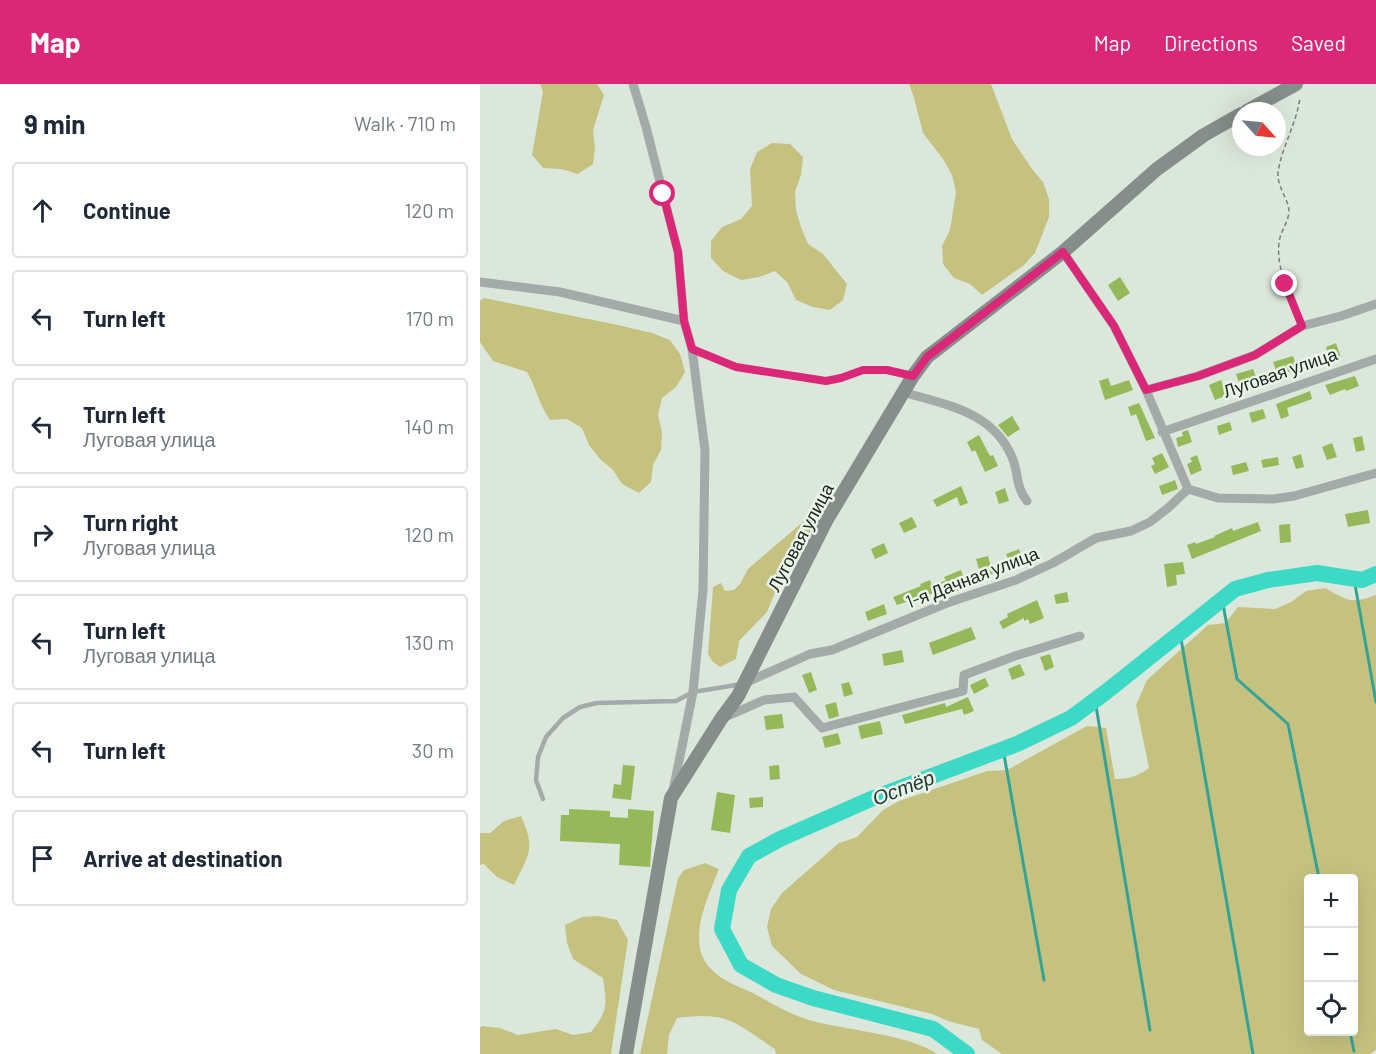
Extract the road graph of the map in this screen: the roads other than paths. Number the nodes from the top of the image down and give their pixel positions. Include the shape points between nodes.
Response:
1 (633, 84) edge
2 (1297, 87) edge
3 (1266, 102) edge
4 (1232, 119) edge
5 (1063, 252) junction
6 (480, 282) edge
7 (1376, 304) edge
8 (684, 321) junction
9 (1376, 359) edge
10 (1146, 390) junction
11 (903, 392) junction
12 (1162, 432) junction
13 (1376, 473) edge
14 (1188, 489) junction
15 (1027, 501) dead end
16 (1080, 636) dead end
17 (745, 684) junction
18 (693, 692) junction
19 (721, 719) junction
20 (671, 798) junction
21 (543, 800) dead end
22 (626, 1054) edge

1 - 8 street via 678,252
2 - 3 street
4 - 5 street, Луговая улица via 1157,169
5 - 10 street via 1114,326
5 - 11 street, Луговая улица via 927,357
6 - 8 street via 560,292
7 - 10 street, Луговая улица via 1302,326 1255,355
8 - 18 street via 692,349 705,450 703,590
9 - 12 street, Луговая улица
10 - 12 street
11 - 15 street via 973,414 989,425 1012,458 1020,492
11 - 17 street, Луговая улица via 826,521
12 - 14 street
13 - 14 street via 1294,496 1273,498 1218,498
14 - 17 street, 1-я Дачная улица via 1150,522 1131,531 1096,538 1016,580 947,603 832,650 810,654
16 - 19 street via 964,675 963,691 822,728 794,697 764,700
17 - 18 lane
17 - 19 street, Луговая улица
18 - 20 street
18 - 21 lane via 676,701 597,703 580,707 563,718 546,737 538,757 536,780
19 - 20 street, Луговая улица
20 - 22 street, Луговая улица

